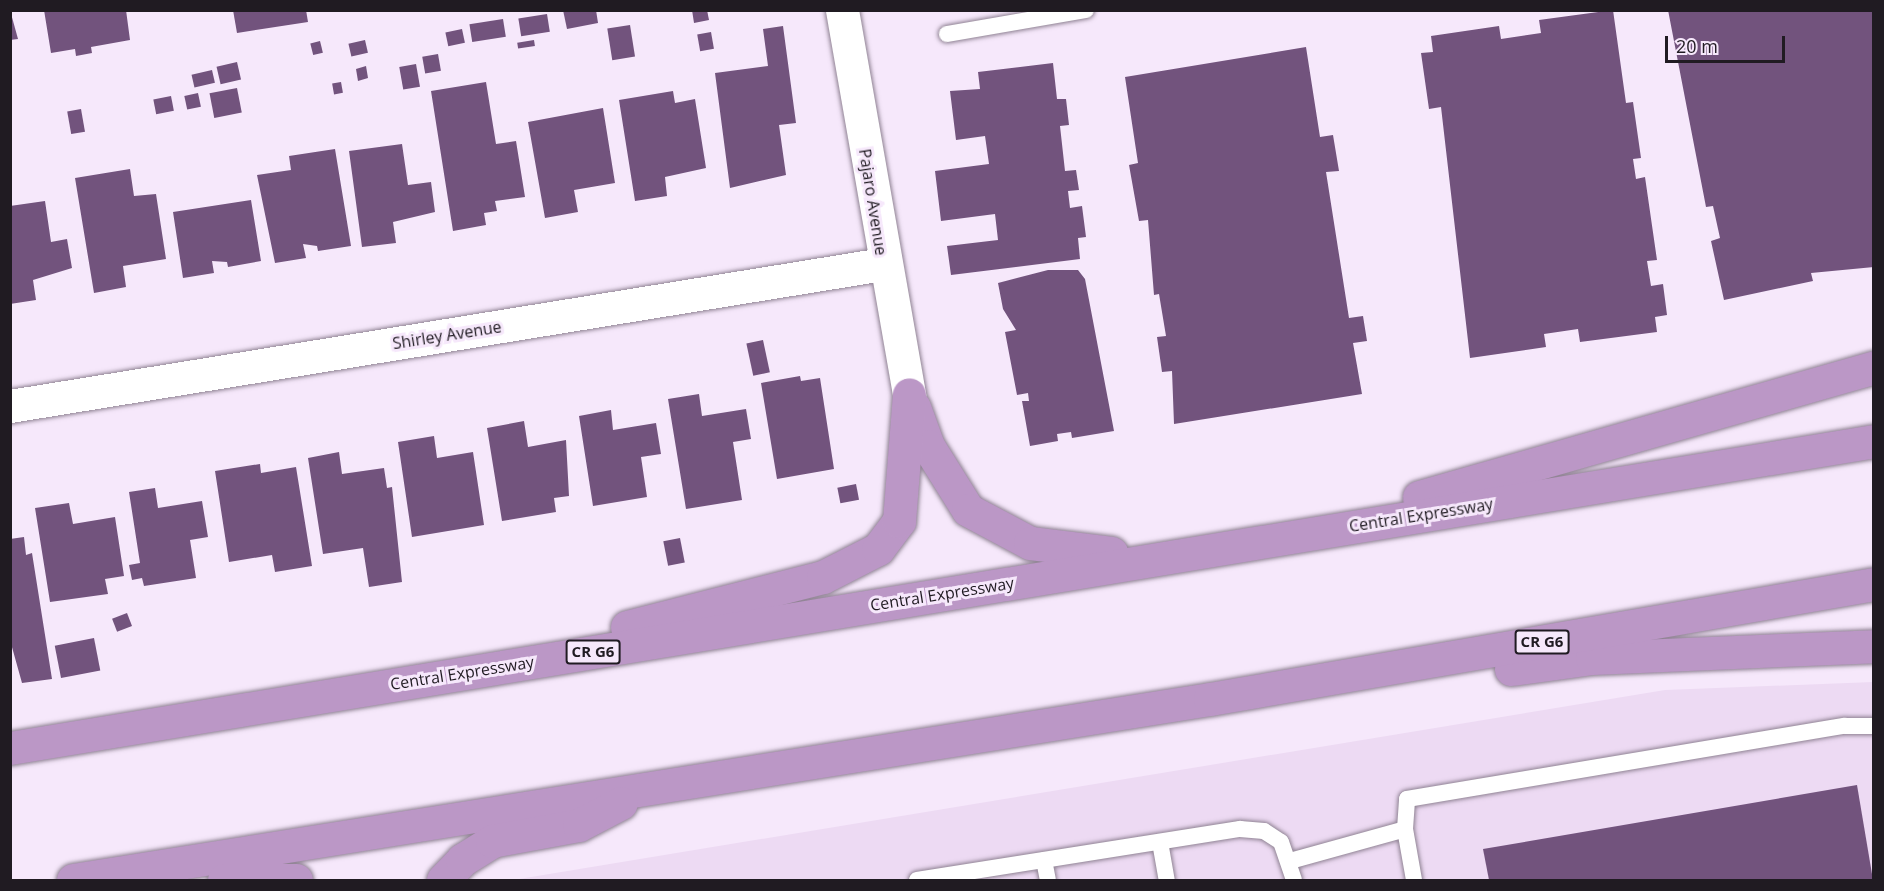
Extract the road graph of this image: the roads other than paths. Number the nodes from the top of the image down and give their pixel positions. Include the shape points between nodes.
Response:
1 (842, 10) edge
2 (1086, 10) edge
3 (947, 34) dead end
4 (883, 264) junction
5 (1874, 368) edge
6 (909, 394) junction
7 (10, 406) edge
8 (1874, 441) edge
9 (1273, 539) junction
10 (1175, 556) junction
11 (1874, 584) edge
12 (1874, 646) edge
13 (416, 681) junction
14 (1210, 699) junction
15 (1874, 726) edge
16 (10, 748) edge
17 (642, 791) junction
18 (1405, 829) junction
19 (1160, 842) junction
20 (1044, 860) junction
21 (1290, 861) junction
22 (73, 880) edge
23 (224, 880) edge
24 (296, 880) edge
25 (443, 880) edge
26 (917, 880) edge
27 (1048, 880) edge
28 (1167, 880) edge
29 (1293, 880) edge
30 (1414, 880) edge

1 - 4 street, Pajaro Avenue
2 - 3 lane
4 - 6 street, Pajaro Avenue
4 - 7 street, Shirley Avenue
5 - 9 highway
6 - 10 highway via 949,484 968,510 998,529 1029,543 1074,552
6 - 13 highway via 899,521 878,549 854,565
8 - 9 highway, Central Expressway / CR G6
9 - 10 highway, Central Expressway / CR G6
10 - 13 highway, Central Expressway / CR G6
11 - 14 highway, CR G6
12 - 14 highway via 1592,658 1409,684
13 - 16 highway, Central Expressway / CR G6
14 - 17 highway, CR G6
15 - 18 lane via 1845,726 1407,799
17 - 22 highway, CR G6
17 - 25 highway via 579,825 492,841 462,860
18 - 21 lane
18 - 30 lane
19 - 20 lane
19 - 21 lane via 1264,831 1281,842
19 - 28 lane
20 - 26 lane
20 - 27 lane
21 - 29 lane
23 - 24 highway

